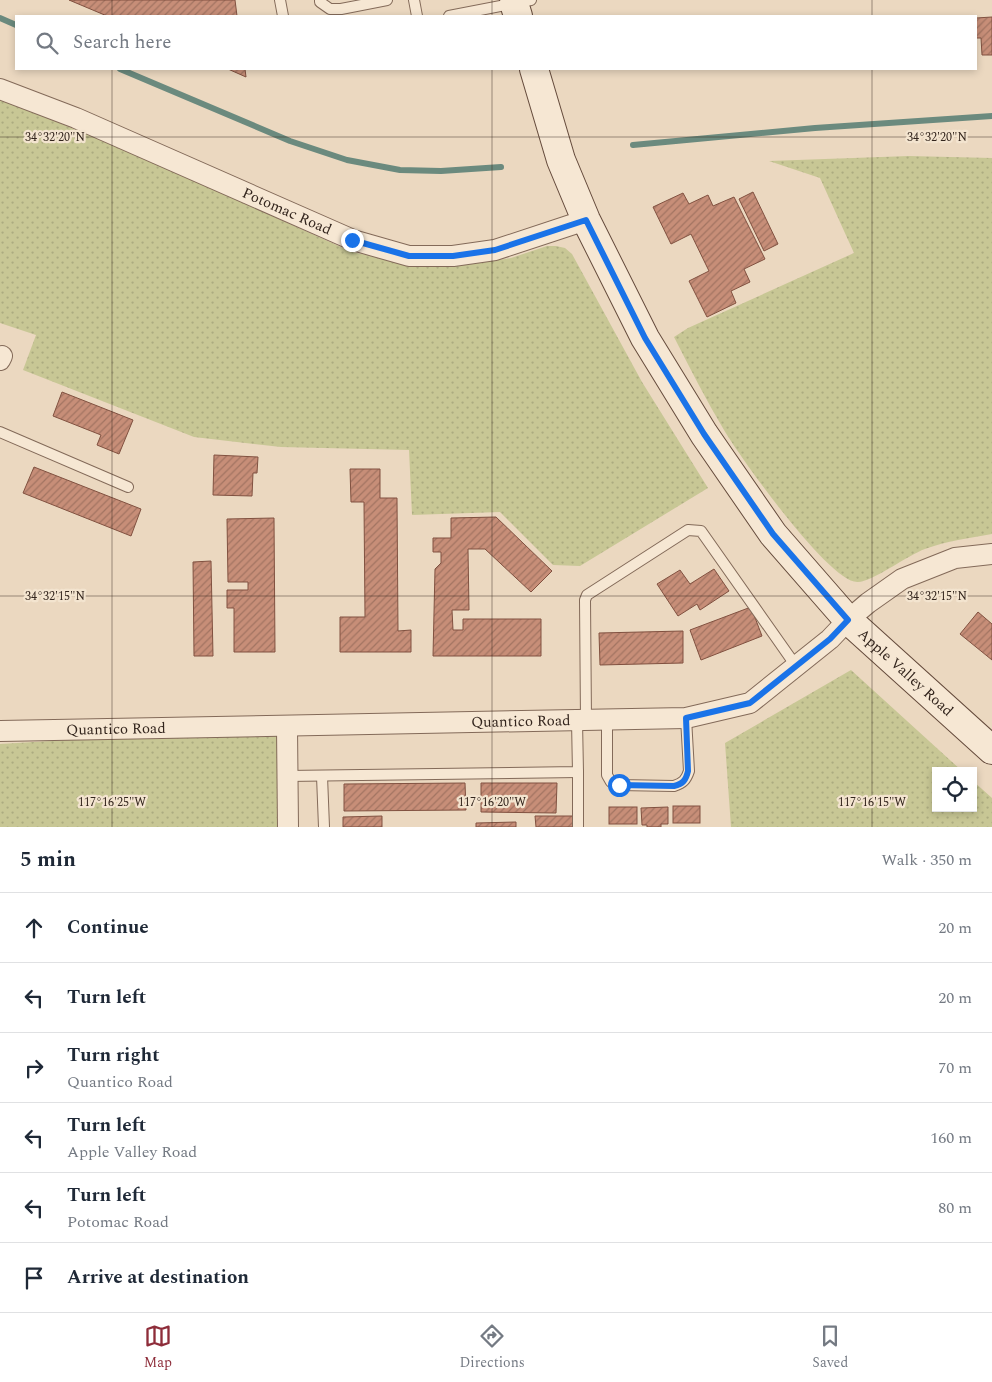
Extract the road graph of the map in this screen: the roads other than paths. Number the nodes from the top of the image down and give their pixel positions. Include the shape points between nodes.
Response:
1 (280, 0) edge
2 (320, 0) edge
3 (387, 0) edge
4 (414, 0) edge
5 (518, 4) edge
6 (283, 15) edge
7 (417, 15) edge
8 (455, 15) edge
9 (534, 70) edge
10 (0, 89) edge
11 (586, 220) junction
12 (0, 432) edge
13 (128, 487) dead end
14 (992, 554) edge
15 (848, 620) junction
16 (796, 666) junction
17 (686, 718) junction
18 (582, 720) junction
19 (606, 720) junction
20 (287, 727) junction
21 (0, 731) edge
22 (992, 750) edge
23 (578, 772) junction
24 (287, 776) junction
25 (322, 776) junction
26 (288, 827) edge
27 (324, 827) edge
28 (578, 827) edge

1 - 6 lane
2 - 3 lane via 330,9
4 - 7 lane
5 - 8 lane
9 - 11 main road, Apple Valley Road via 561,160
10 - 11 street, Potomac Road via 76,118 352,240 409,256 453,256 495,250
11 - 15 main road, Apple Valley Road via 645,338 704,434 773,534
12 - 13 lane
14 - 15 street, Quantico Road via 955,558 902,579
15 - 16 street, Quantico Road
15 - 22 main road, Apple Valley Road
16 - 17 street, Quantico Road via 750,703
16 - 18 lane via 701,530 688,530 587,595
17 - 19 street, Quantico Road
17 - 19 lane via 688,771 686,779 674,786 619,785 612,782 607,775
18 - 19 street, Quantico Road
18 - 20 street, Quantico Road
18 - 23 lane
20 - 21 street, Quantico Road
20 - 24 street
23 - 25 lane
23 - 28 lane
24 - 25 lane
24 - 26 street
25 - 27 lane

